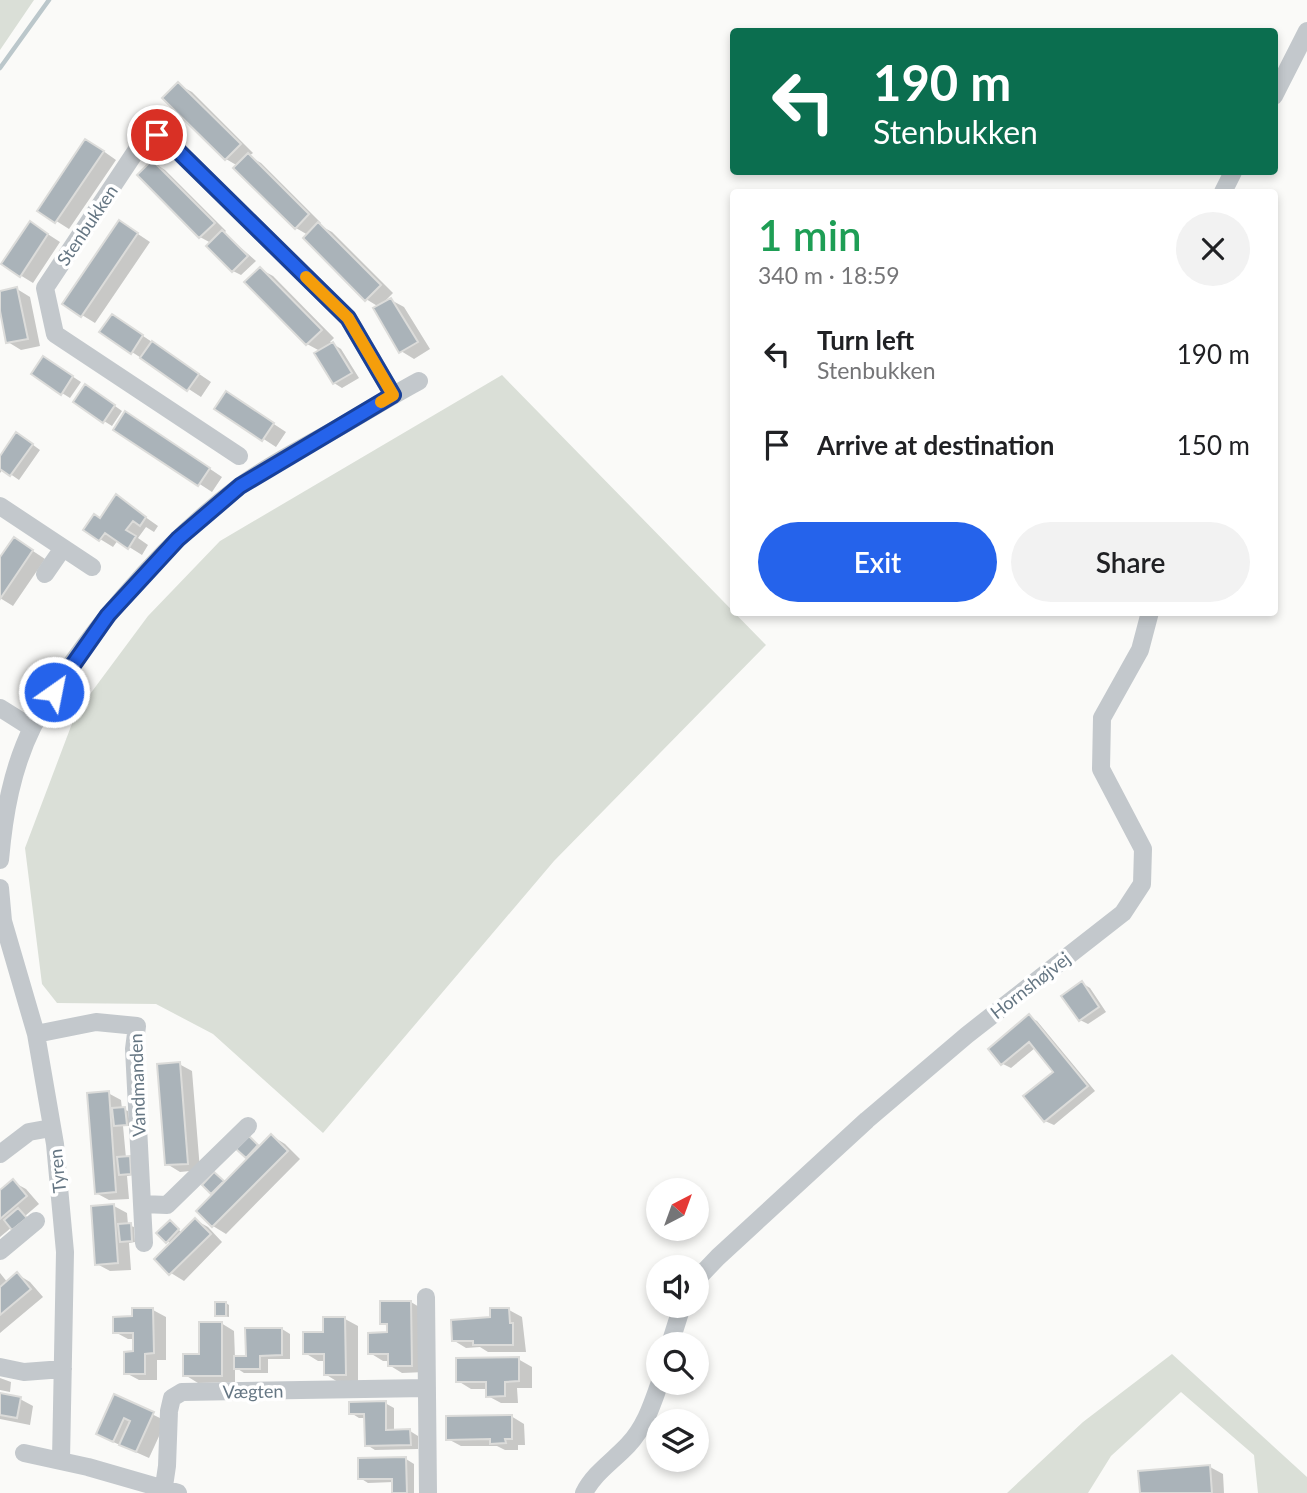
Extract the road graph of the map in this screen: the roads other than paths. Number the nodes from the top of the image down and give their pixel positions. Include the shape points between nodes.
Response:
1 (1307, 31) edge
2 (1278, 88) edge
3 (419, 381) dead end
4 (393, 395) junction
5 (239, 456) dead end
6 (0, 506) edge
7 (63, 548) junction
8 (92, 567) dead end
9 (45, 575) dead end
10 (1149, 616) edge
11 (0, 708) edge
12 (32, 728) junction
13 (0, 860) edge
14 (0, 888) edge
15 (36, 1034) junction
16 (248, 1126) dead end
17 (51, 1128) junction
18 (0, 1154) edge
19 (142, 1204) junction
20 (36, 1221) dead end
21 (144, 1243) dead end
22 (0, 1251) edge
23 (709, 1266) edge
24 (426, 1297) dead end
25 (0, 1367) edge
26 (63, 1369) junction
27 (427, 1388) junction
28 (655, 1395) edge
29 (24, 1453) dead end
30 (61, 1460) junction
31 (168, 1491) edge
32 (428, 1493) edge
33 (584, 1493) edge

1 - 2 street
3 - 4 street
4 - 5 street, Stenbukken via 348,318 157,135 140,145 45,288 55,334
4 - 12 street via 240,486 178,539 108,615
6 - 7 street
7 - 8 street
7 - 9 street
10 - 23 street, Hornshøjvej via 1140,650 1102,718 1101,769 1143,849 1142,884 1124,913 867,1120
11 - 12 street
12 - 13 street via 13,778
14 - 15 street, Tyren via 3,920
15 - 17 street, Tyren
15 - 19 street, Vandmanden via 96,1021 137,1026 134,1049
16 - 19 street via 167,1205
17 - 18 street via 29,1132
17 - 26 street, Tyren via 65,1252
19 - 21 street, Vandmanden
20 - 22 street
24 - 27 street
25 - 26 street via 24,1372
26 - 30 street, Tyren
27 - 31 street, Vægten via 182,1392 172,1398 169,1411
27 - 32 street
28 - 33 street via 645,1422
29 - 30 street
30 - 31 street

